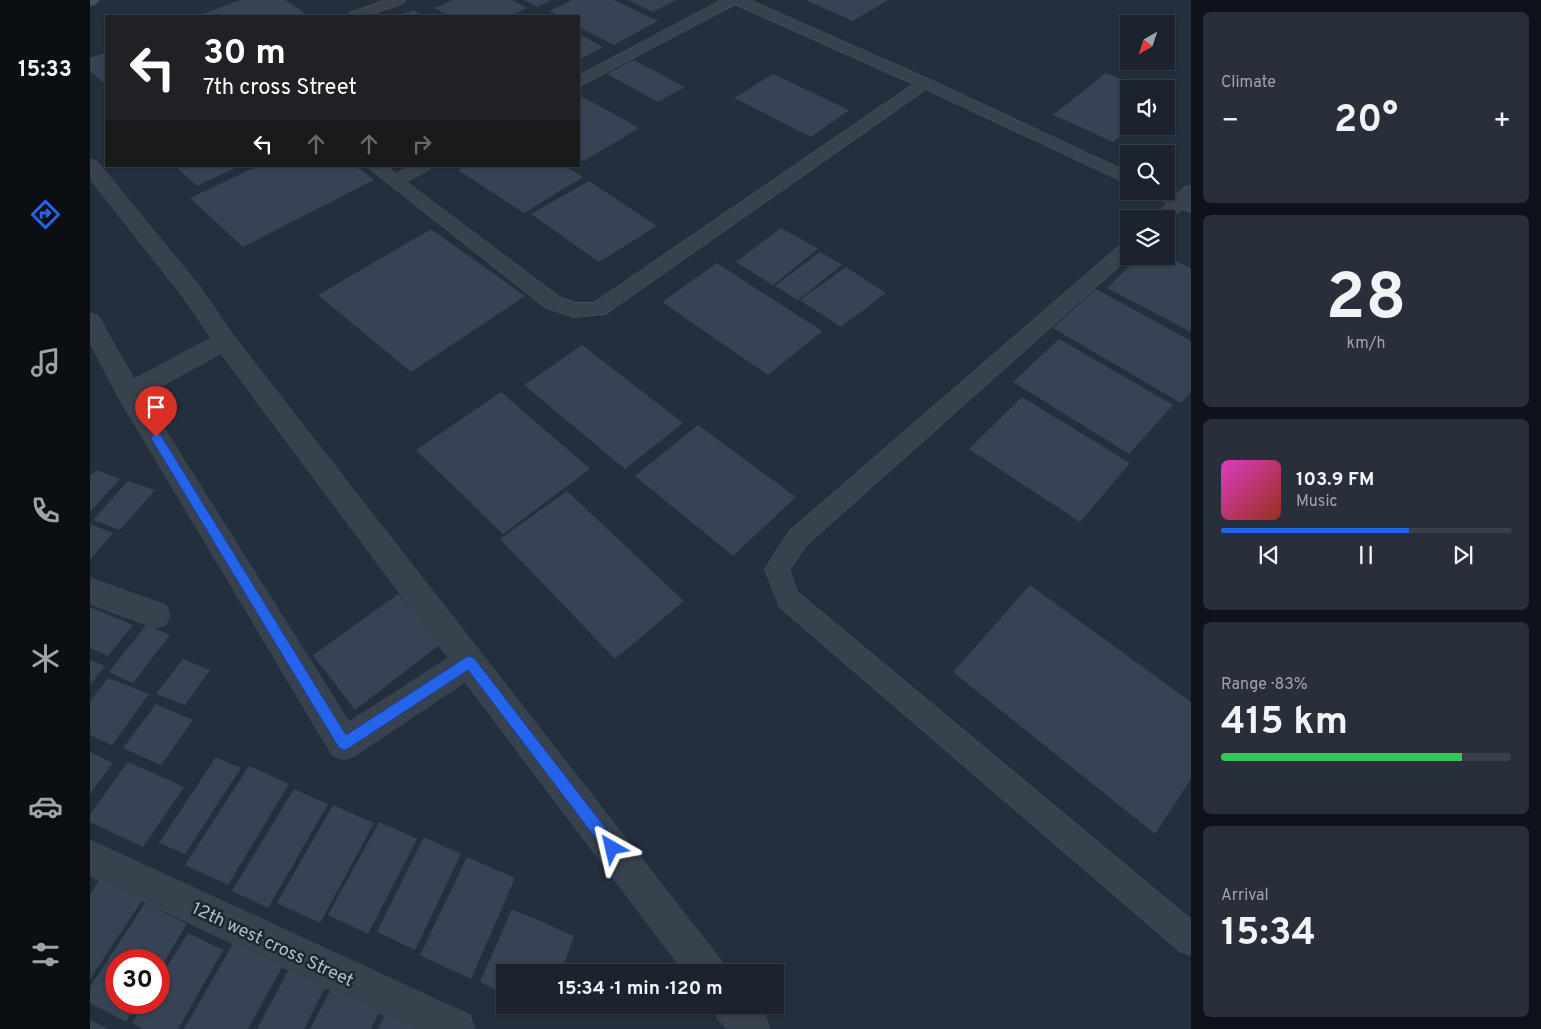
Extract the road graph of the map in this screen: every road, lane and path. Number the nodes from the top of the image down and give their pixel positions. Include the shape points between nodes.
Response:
1 (398, 0) edge
2 (732, 0) edge
3 (738, 0) edge
4 (359, 15) edge
5 (580, 81) edge
6 (925, 83) junction
7 (90, 165) edge
8 (376, 167) edge
9 (421, 167) edge
10 (1120, 175) edge
11 (395, 181) junction
12 (1187, 200) edge
13 (1173, 210) edge
14 (1120, 255) edge
15 (91, 324) edge
16 (225, 342) junction
17 (129, 392) junction
18 (90, 591) edge
19 (155, 615) dead end
20 (469, 662) junction
21 (90, 858) edge
22 (1191, 940) edge
23 (701, 964) edge
24 (739, 1014) edge
25 (456, 1029) edge
26 (751, 1029) edge

1 - 4 lane
2 - 5 lane
3 - 6 lane
6 - 10 lane
6 - 11 lane via 598,310 574,310 552,302
7 - 16 street via 194,294
8 - 11 lane
9 - 11 lane
12 - 13 lane
14 - 22 lane via 798,538 777,569 788,599
15 - 17 street
16 - 17 street
16 - 20 street
17 - 20 street via 344,744
18 - 19 street
20 - 23 street
21 - 25 street, 12th west cross Street
24 - 26 street

